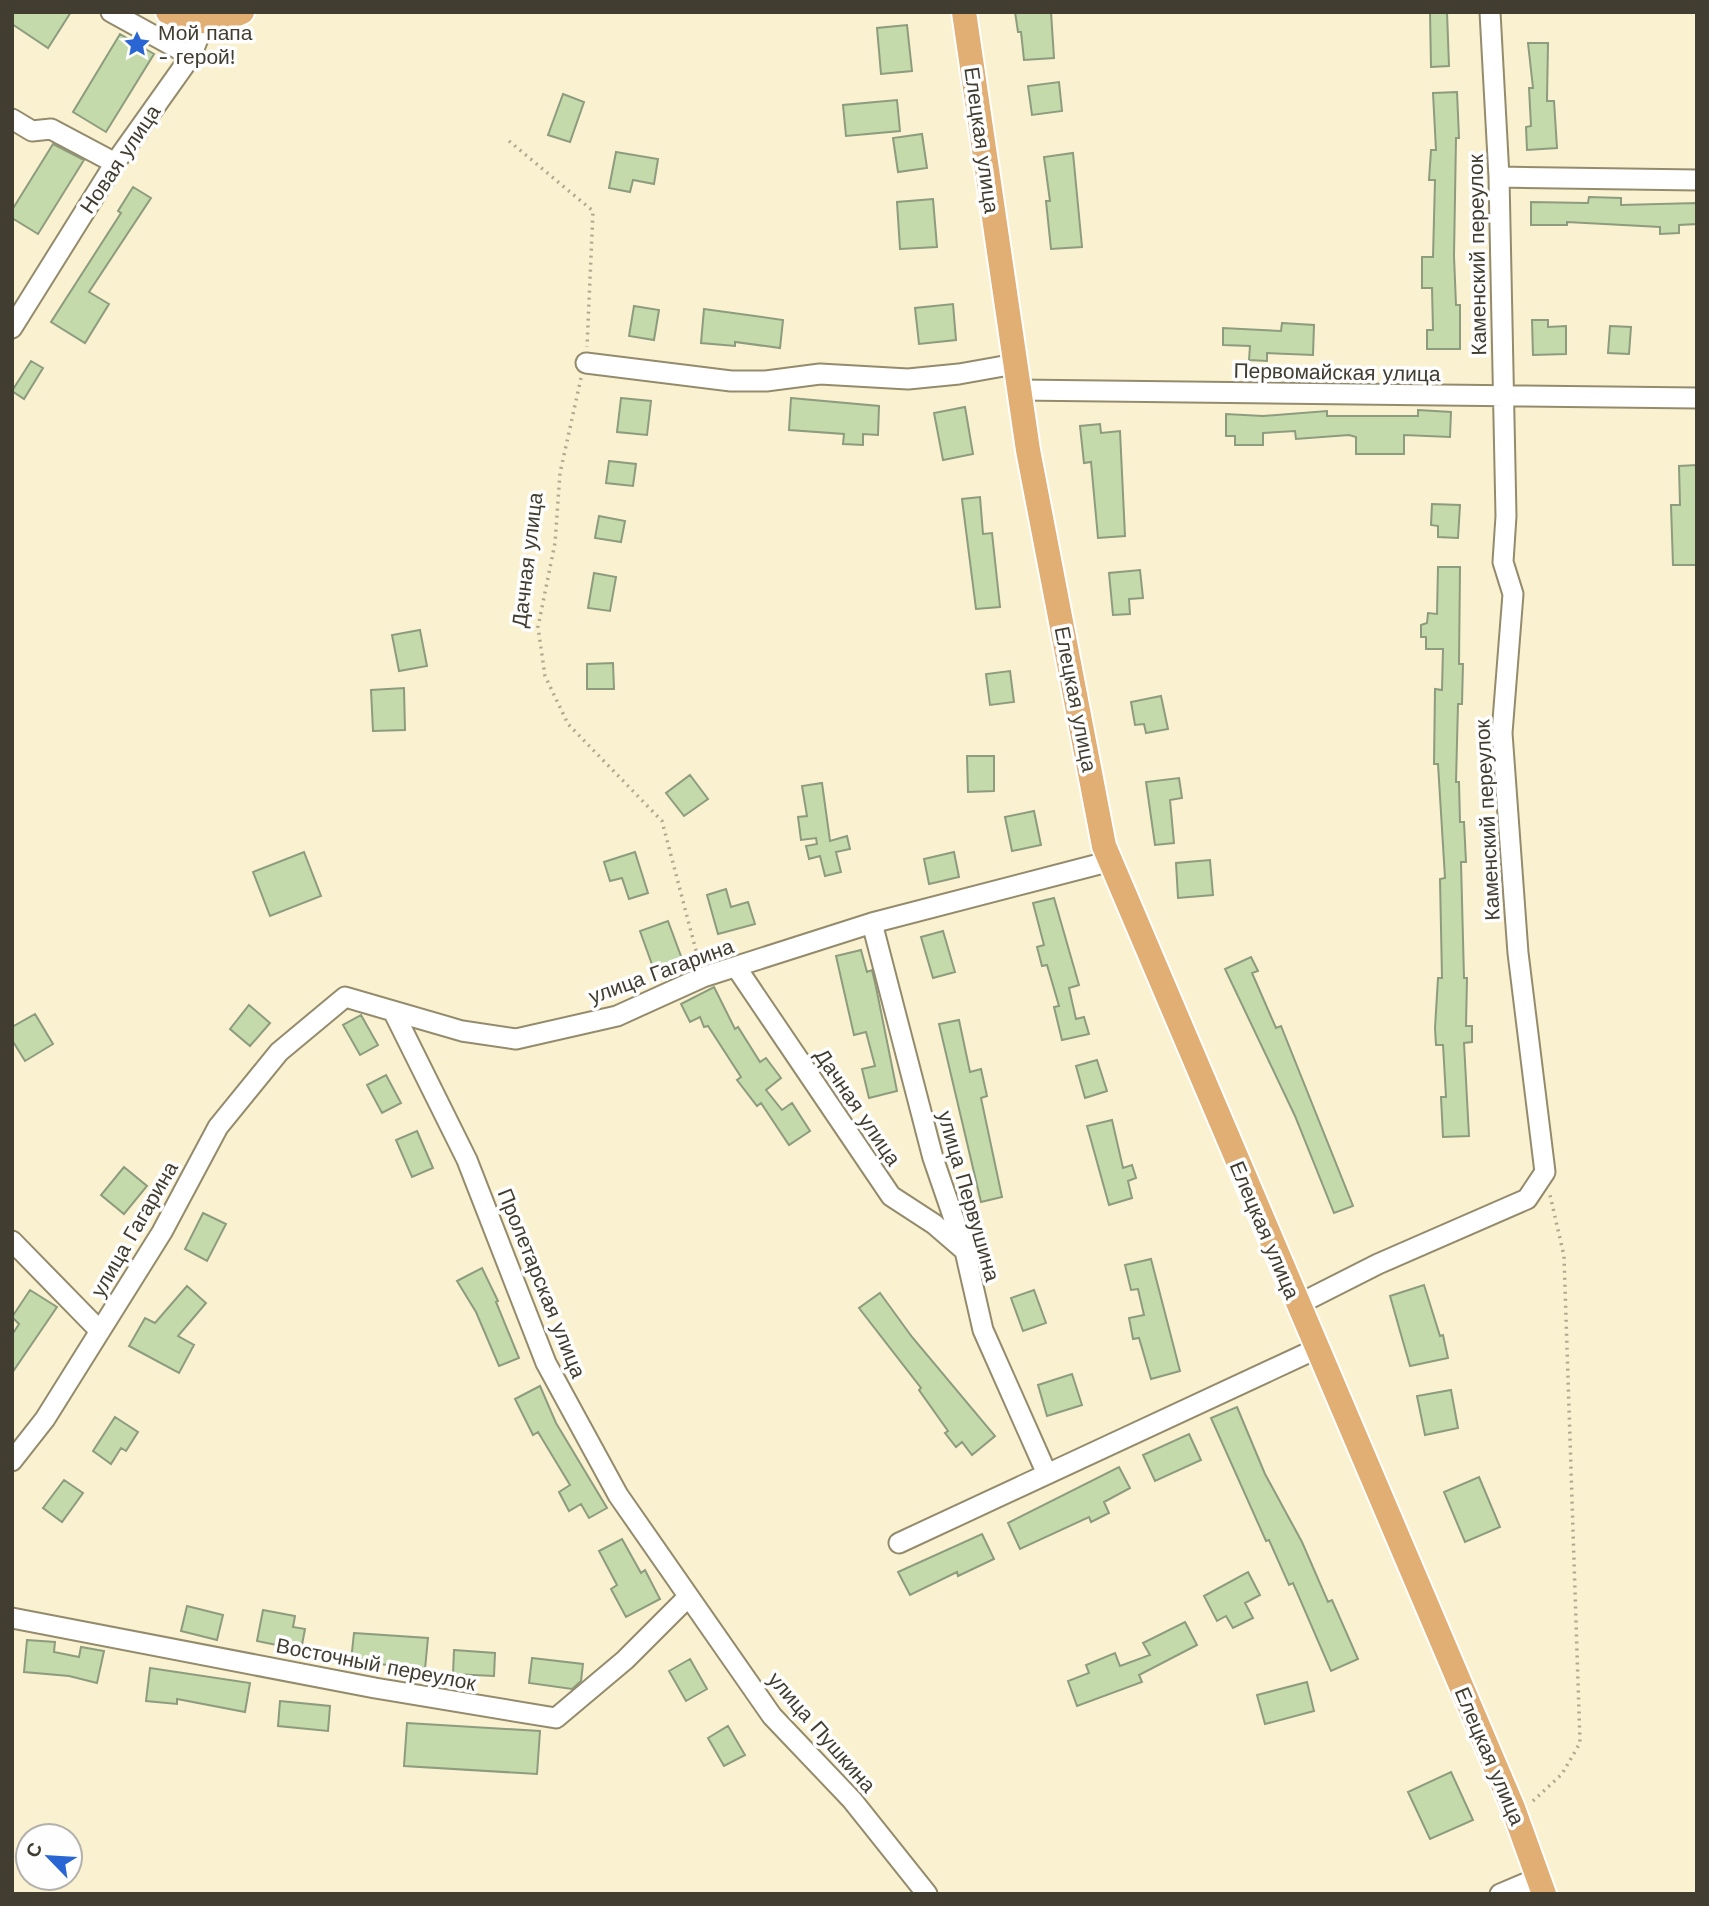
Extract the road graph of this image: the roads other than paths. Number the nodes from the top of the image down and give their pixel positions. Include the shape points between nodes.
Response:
1 (111, 12) edge
2 (168, 12) edge
3 (242, 12) edge
4 (964, 12) edge
5 (1490, 12) edge
6 (204, 24) junction
7 (191, 56) junction
8 (12, 119) edge
9 (115, 163) junction
10 (1499, 177) junction
11 (1697, 180) edge
12 (12, 327) edge
13 (586, 363) road end
14 (1015, 364) junction
15 (1019, 390) junction
16 (1503, 398) junction
17 (1697, 398) edge
18 (1111, 861) junction
19 (872, 923) junction
20 (736, 967) junction
21 (393, 1011) junction
22 (12, 1241) edge
23 (965, 1251) junction
24 (1297, 1305) junction
25 (100, 1331) junction
26 (1315, 1349) junction
27 (12, 1461) edge
28 (1047, 1474) junction
29 (899, 1543) dead end
30 (688, 1597) junction
31 (12, 1618) edge
32 (1541, 1886) edge
33 (927, 1894) edge
34 (1500, 1894) edge

1 - 7 street
2 - 6 main road
3 - 6 main road
4 - 14 main road, Елецкая улица
5 - 10 street, Каменский переулок
6 - 7 street, Новая улица
7 - 9 street, Новая улица
8 - 9 street via 32,131 51,129
9 - 12 street, Новая улица
10 - 11 street
10 - 16 street, Каменский переулок
13 - 14 street via 754,381 820,374 908,379
14 - 15 main road, Елецкая улица
15 - 16 street, Первомайская улица
15 - 18 main road, Елецкая улица via 1104,846
16 - 17 street, Первомайская улица
16 - 24 street, Каменский переулок via 1503,562 1513,594 1502,733 1518,953 1545,1172 1527,1199
18 - 19 street, улица Гагарина
18 - 24 main road, Елецкая улица
19 - 20 street, улица Гагарина
19 - 23 street, улица Первушина via 933,1158
20 - 21 street, улица Гагарина via 617,1016 516,1039 462,1031
20 - 23 street, Дачная улица via 891,1196
21 - 25 street, улица Гагарина via 345,997 279,1052 218,1127 162,1232
21 - 30 street, Пролетарская улица via 467,1160 546,1363 618,1495
22 - 25 street, улица Гагарина
23 - 28 street, улица Первушина via 983,1330
24 - 26 main road, Елецкая улица
25 - 27 street, улица Гагарина via 45,1419
26 - 28 street
26 - 32 main road, Елецкая улица via 1516,1817
28 - 29 street
30 - 31 street, Восточный переулок via 625,1660 556,1717 400,1693
30 - 33 street, улица Пушкина via 772,1716 852,1800
32 - 34 street

